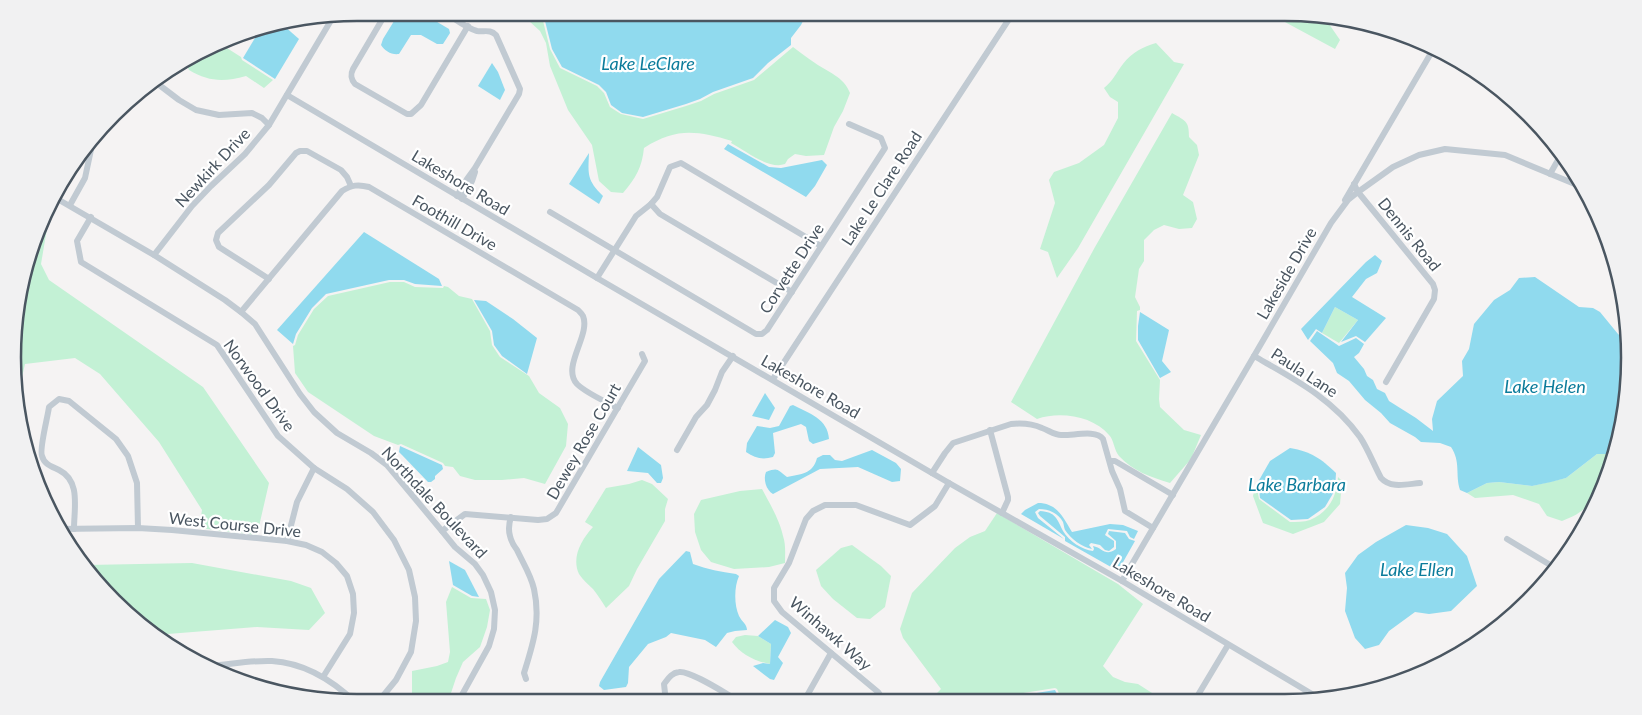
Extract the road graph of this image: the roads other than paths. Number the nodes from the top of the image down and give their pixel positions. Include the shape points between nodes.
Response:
1 (381, 21) edge
2 (460, 21) edge
3 (1007, 21) edge
4 (329, 23) edge
5 (468, 26) junction
6 (1430, 55) edge
7 (160, 86) edge
8 (287, 95) junction
9 (849, 124) dead end
10 (269, 125) junction
11 (90, 154) edge
12 (1557, 162) edge
13 (1550, 174) junction
14 (1571, 182) edge
15 (1354, 184) junction
16 (351, 186) junction
17 (1358, 192) junction
18 (460, 198) junction
19 (60, 200) edge
20 (651, 204) junction
21 (70, 205) junction
22 (1340, 210) junction
23 (550, 212) dead end
24 (91, 217) junction
25 (822, 246) junction
26 (614, 250) junction
27 (154, 255) junction
28 (597, 278) junction
29 (269, 279) junction
30 (792, 292) junction
31 (241, 312) junction
32 (642, 354) dead end
33 (732, 356) junction
34 (1254, 356) junction
35 (773, 379) junction
36 (1386, 382) dead end
37 (618, 408) junction
38 (990, 430) junction
39 (677, 450) dead end
40 (1110, 461) junction
41 (314, 468) junction
42 (932, 473) junction
43 (949, 483) junction
44 (1420, 483) dead end
45 (1173, 495) junction
46 (1002, 513) junction
47 (511, 517) junction
48 (138, 528) junction
49 (1153, 528) junction
50 (68, 529) edge
51 (74, 529) junction
52 (442, 531) junction
53 (1507, 539) dead end
54 (287, 541) junction
55 (1549, 564) edge
56 (1122, 581) junction
57 (1228, 645) junction
58 (831, 653) junction
59 (222, 665) edge
60 (323, 677) junction
61 (526, 679) dead end
62 (344, 693) edge
63 (1309, 693) edge
64 (385, 694) edge
65 (462, 694) edge
66 (665, 694) edge
67 (727, 694) edge
68 (808, 694) edge
69 (879, 694) edge
70 (1199, 694) edge

1 - 5 street via 353,68 351,80 407,114 422,105
2 - 5 street
3 - 35 street, Lake Le Clare Road
4 - 8 street, Newkirk Drive
5 - 18 street via 496,35 520,89 467,179
6 - 15 street
7 - 10 street via 196,110 219,115 252,113
8 - 10 street, Newkirk Drive
8 - 18 street, Lakeshore Road
9 - 25 street, Corvette Drive via 881,138 885,148
10 - 27 street, Newkirk Drive via 245,154 192,206
11 - 21 street via 85,178
12 - 13 street
13 - 14 street, Lakeside Drive
13 - 17 street, Lakeside Drive via 1505,155 1445,148 1402,163
15 - 17 street, Dennis Road
15 - 22 street
16 - 29 street via 342,191
16 - 29 street via 341,170 307,151 300,151 218,233 219,247
16 - 37 street, Foothill Drive via 368,187 578,310 584,324 572,370 573,378 579,386
17 - 22 street, Lakeside Drive
17 - 36 street, Dennis Road via 1435,290 1434,299
18 - 28 street, Lakeshore Road
19 - 21 street, Northdale Boulevard
20 - 25 street via 670,167 681,163
20 - 26 street via 636,216
20 - 30 street via 660,214
21 - 24 street, Northdale Boulevard
22 - 34 street, Lakeside Drive
23 - 26 street, Corvette Drive
24 - 27 street, Northdale Boulevard
24 - 41 street, Norwood Drive via 78,241 81,262 217,345 278,436
25 - 30 street, Corvette Drive
26 - 28 street
26 - 30 street, Corvette Drive via 756,334 767,330
27 - 31 street, Northdale Boulevard
28 - 33 street, Lakeshore Road
29 - 31 street
31 - 52 street, Northdale Boulevard via 255,324 314,412 337,433 387,465
32 - 37 street, Dewey Rose Court via 645,360
33 - 35 street, Lakeshore Road
33 - 39 street via 707,404
34 - 44 street, Paula Lane via 1311,389 1336,409 1360,438 1385,482 1394,486
34 - 45 street, Lakeside Drive
35 - 42 street, Lakeshore Road
37 - 47 street, Dewey Rose Court via 556,513 538,520
38 - 40 street via 1017,423 1061,435 1097,435 1103,439
38 - 42 street via 953,443
38 - 46 street via 1008,496
40 - 45 street
40 - 49 street via 1125,511
41 - 54 street via 297,502
41 - 64 street, Norwood Drive via 348,489 373,512 394,540 409,570 416,621 410,652 396,680
42 - 43 street, Lakeshore Road
43 - 46 street, Lakeshore Road
43 - 58 street, Winhawk Way via 936,506 910,525 856,505 825,505 806,519 789,563 774,588 774,601 782,612
45 - 49 street, Lakeside Drive
46 - 56 street, Lakeshore Road
47 - 52 street, Dewey Rose Court via 465,514
47 - 61 street via 510,537 529,574 537,606 536,637 524,673
48 - 51 street, West Course Drive
48 - 51 street via 137,483 128,456 116,439 69,401 59,399 49,406 40,454 45,463 64,472 73,484
48 - 54 street, West Course Drive
49 - 56 street, Lakeside Drive
50 - 51 street, West Course Drive
52 - 65 street, Northdale Boulevard via 483,575 492,592 495,610 489,646
53 - 55 street
54 - 60 street, West Course Drive via 322,552 336,563 346,576 353,594 350,634
56 - 57 street, Lakeshore Road
57 - 63 street, Lakeshore Road
57 - 70 street
58 - 68 street
58 - 69 street, Winhawk Way
59 - 60 street via 272,661 298,666
60 - 62 street
66 - 67 street via 664,684 671,675 680,671

